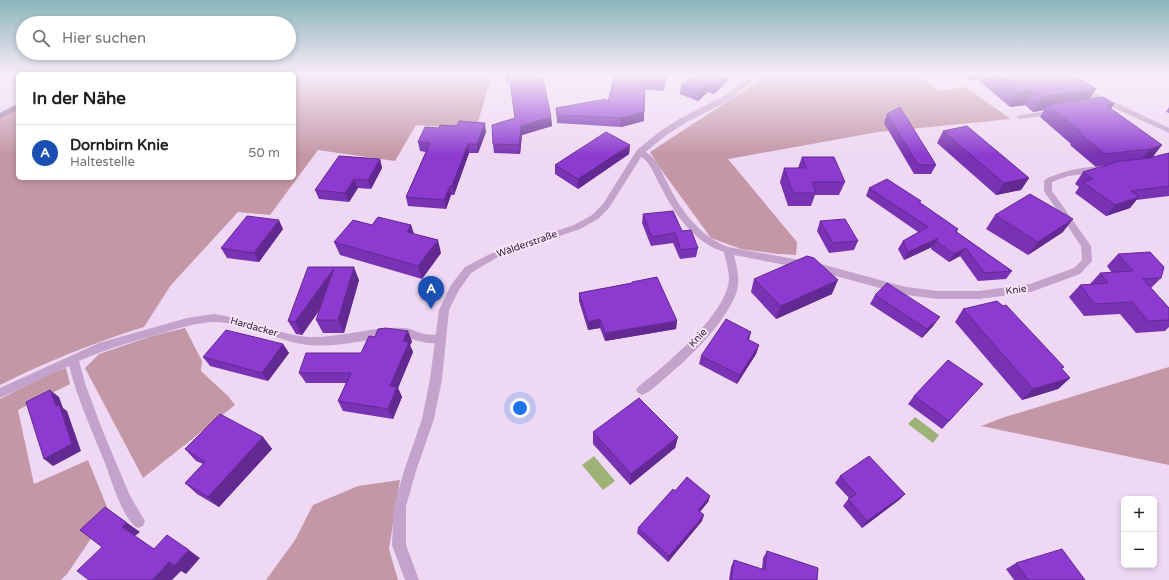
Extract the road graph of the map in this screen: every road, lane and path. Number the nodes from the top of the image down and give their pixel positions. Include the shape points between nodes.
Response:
1 (721, 101) edge
2 (1104, 101) edge
3 (1110, 104) junction
4 (1095, 106) edge
5 (16, 108) edge
6 (1065, 110) edge
7 (0, 116) edge
8 (1020, 117) dead end
9 (1169, 131) edge
10 (640, 152) junction
11 (1114, 168) edge
12 (728, 250) junction
13 (439, 339) junction
14 (72, 359) junction
15 (642, 390) dead end
16 (0, 393) edge
17 (138, 522) dead end
18 (412, 580) edge

1 - 10 street, Wälderstraße via 682,121
2 - 3 street
3 - 4 street
3 - 9 street
5 - 7 main road
6 - 8 street
10 - 12 street, Knie via 656,164 667,192 700,236 715,246
10 - 13 street, Wälderstraße via 606,206 596,217 548,238 493,256 468,270 444,310
11 - 12 street, Knie via 1075,172 1048,181 1048,191 1086,246 1087,261 1077,271 1031,288 979,295 912,292 817,267
12 - 15 street, Knie via 734,280 726,306 676,361
13 - 14 street, Hardacker via 423,338 405,332 335,341 308,341 232,320 214,318 187,322 128,338
13 - 18 street, Wälderstraße via 436,379 428,419 400,506 399,545
14 - 16 street, Hardacker
14 - 17 street via 96,429 125,500

